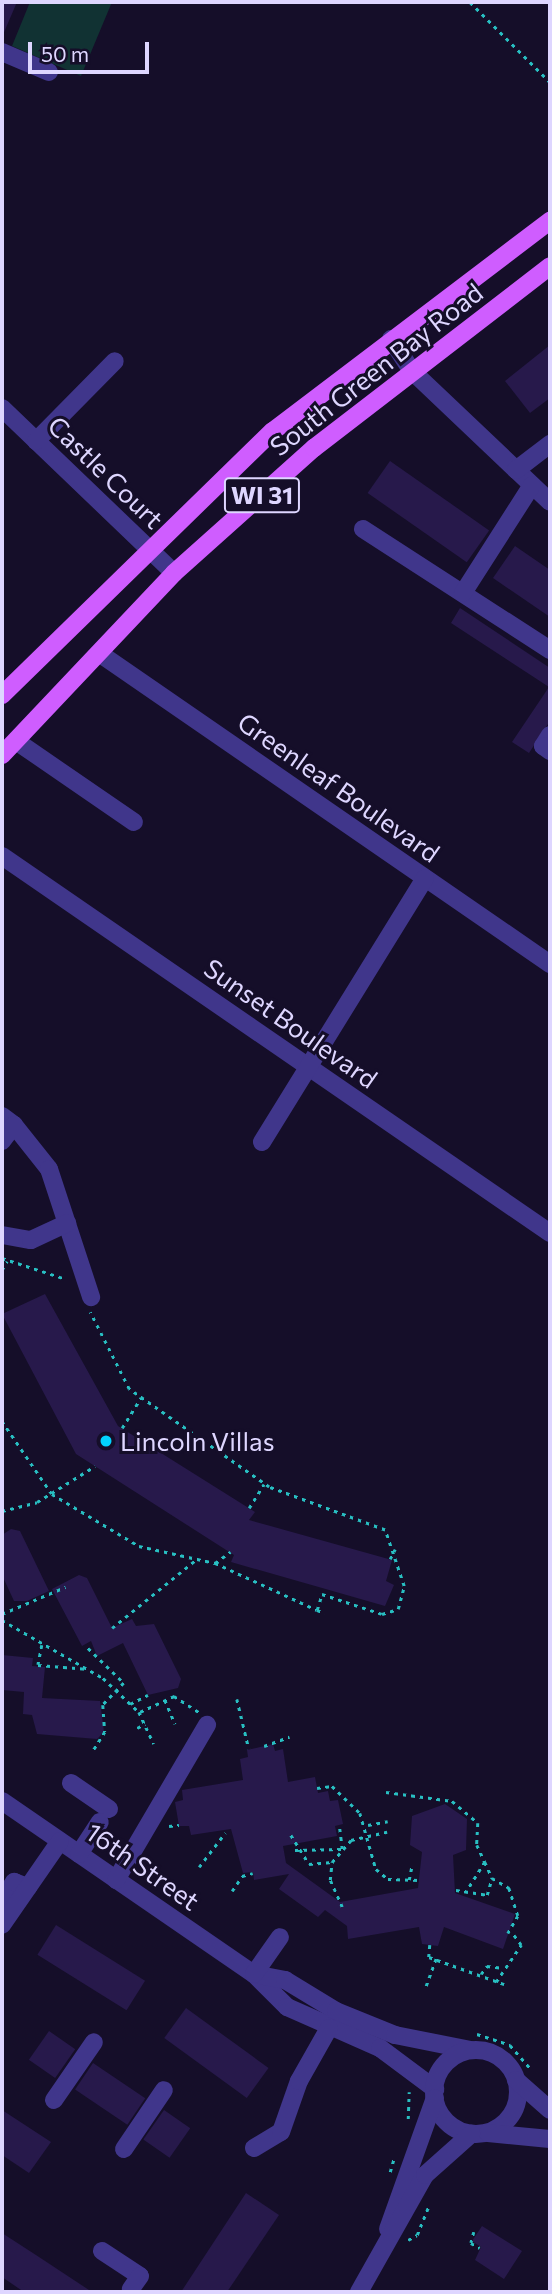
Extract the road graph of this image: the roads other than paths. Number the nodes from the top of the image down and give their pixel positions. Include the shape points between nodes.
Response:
1 (2, 52) edge
2 (50, 72) dead end
3 (550, 221) edge
4 (550, 266) edge
5 (391, 339) junction
6 (115, 361) dead end
7 (412, 371) junction
8 (2, 408) edge
9 (36, 440) junction
10 (550, 444) edge
11 (516, 470) junction
12 (532, 485) junction
13 (550, 502) edge
14 (363, 529) dead end
15 (148, 548) junction
16 (174, 573) junction
17 (463, 593) junction
18 (550, 650) edge
19 (99, 653) junction
20 (2, 695) edge
21 (550, 735) edge
22 (16, 741) junction
23 (550, 751) edge
24 (2, 755) edge
25 (134, 822) dead end
26 (2, 856) edge
27 (425, 878) junction
28 (550, 964) edge
29 (308, 1068) junction
30 (8, 1121) edge
31 (2, 1141) edge
32 (262, 1142) dead end
33 (67, 1223) junction
34 (550, 1233) edge
35 (2, 1235) edge
36 (88, 1300) road end
37 (209, 1723) road end
38 (71, 1783) dead end
39 (2, 1801) edge
40 (61, 1841) junction
41 (79, 1853) junction
42 (116, 1880) junction
43 (28, 1887) junction
44 (2, 1900) edge
45 (2, 1925) edge
46 (280, 1937) dead end
47 (254, 1974) junction
48 (329, 2028) junction
49 (94, 2042) dead end
50 (470, 2050) junction
51 (516, 2080) junction
52 (164, 2090) dead end
53 (435, 2094) junction
54 (54, 2100) dead end
55 (550, 2110) edge
56 (478, 2133) junction
57 (550, 2139) edge
58 (254, 2148) dead end
59 (124, 2149) dead end
60 (102, 2251) dead end
61 (380, 2256) junction
62 (132, 2291) edge
63 (359, 2292) edge

1 - 2 street
3 - 5 main road, South Green Bay Road / WI 31
4 - 7 main road, South Green Bay Road / WI 31
5 - 7 street
5 - 15 main road, South Green Bay Road / WI 31 via 316,394
6 - 9 street
7 - 11 street
7 - 16 main road, South Green Bay Road / WI 31 via 314,448
8 - 9 street, Castle Court
9 - 15 street, Castle Court
10 - 11 street
11 - 12 street
12 - 13 street
12 - 17 street
14 - 17 street
15 - 16 street, Castle Court
15 - 20 main road, South Green Bay Road / WI 31
16 - 19 main road, South Green Bay Road / WI 31
17 - 18 street
19 - 22 main road, South Green Bay Road / WI 31
19 - 27 street, Greenleaf Boulevard
21 - 23 street via 543,746
22 - 24 main road, South Green Bay Road / WI 31
22 - 25 street
26 - 29 street, Sunset Boulevard
27 - 28 street, Greenleaf Boulevard
27 - 29 street
29 - 32 street
29 - 34 street, Sunset Boulevard
30 - 31 street
30 - 33 street via 38,1149
33 - 35 street via 31,1240
33 - 36 street
37 - 42 street
38 - 41 street via 104,1815
39 - 40 street, 16th Street
40 - 41 street, 16th Street
40 - 43 street
41 - 42 street, 16th Street
42 - 47 street, 16th Street
43 - 44 street via 14,1882
43 - 45 street
46 - 47 street
47 - 48 street, 16th Street via 287,2007
47 - 50 street, 16th Street via 285,1980 336,2011 395,2035
48 - 53 street, 16th Street via 380,2048
48 - 58 street via 299,2081 281,2132
49 - 54 street
50 - 51 street, 16th Street via 500,2058
50 - 53 street via 448,2060
51 - 55 street, 16th Street
51 - 56 street via 515,2108
52 - 59 street
53 - 56 street, 16th Street via 447,2122
53 - 61 street
56 - 57 street, 16th Street
56 - 61 street via 425,2175
60 - 62 street via 140,2276
61 - 63 street

